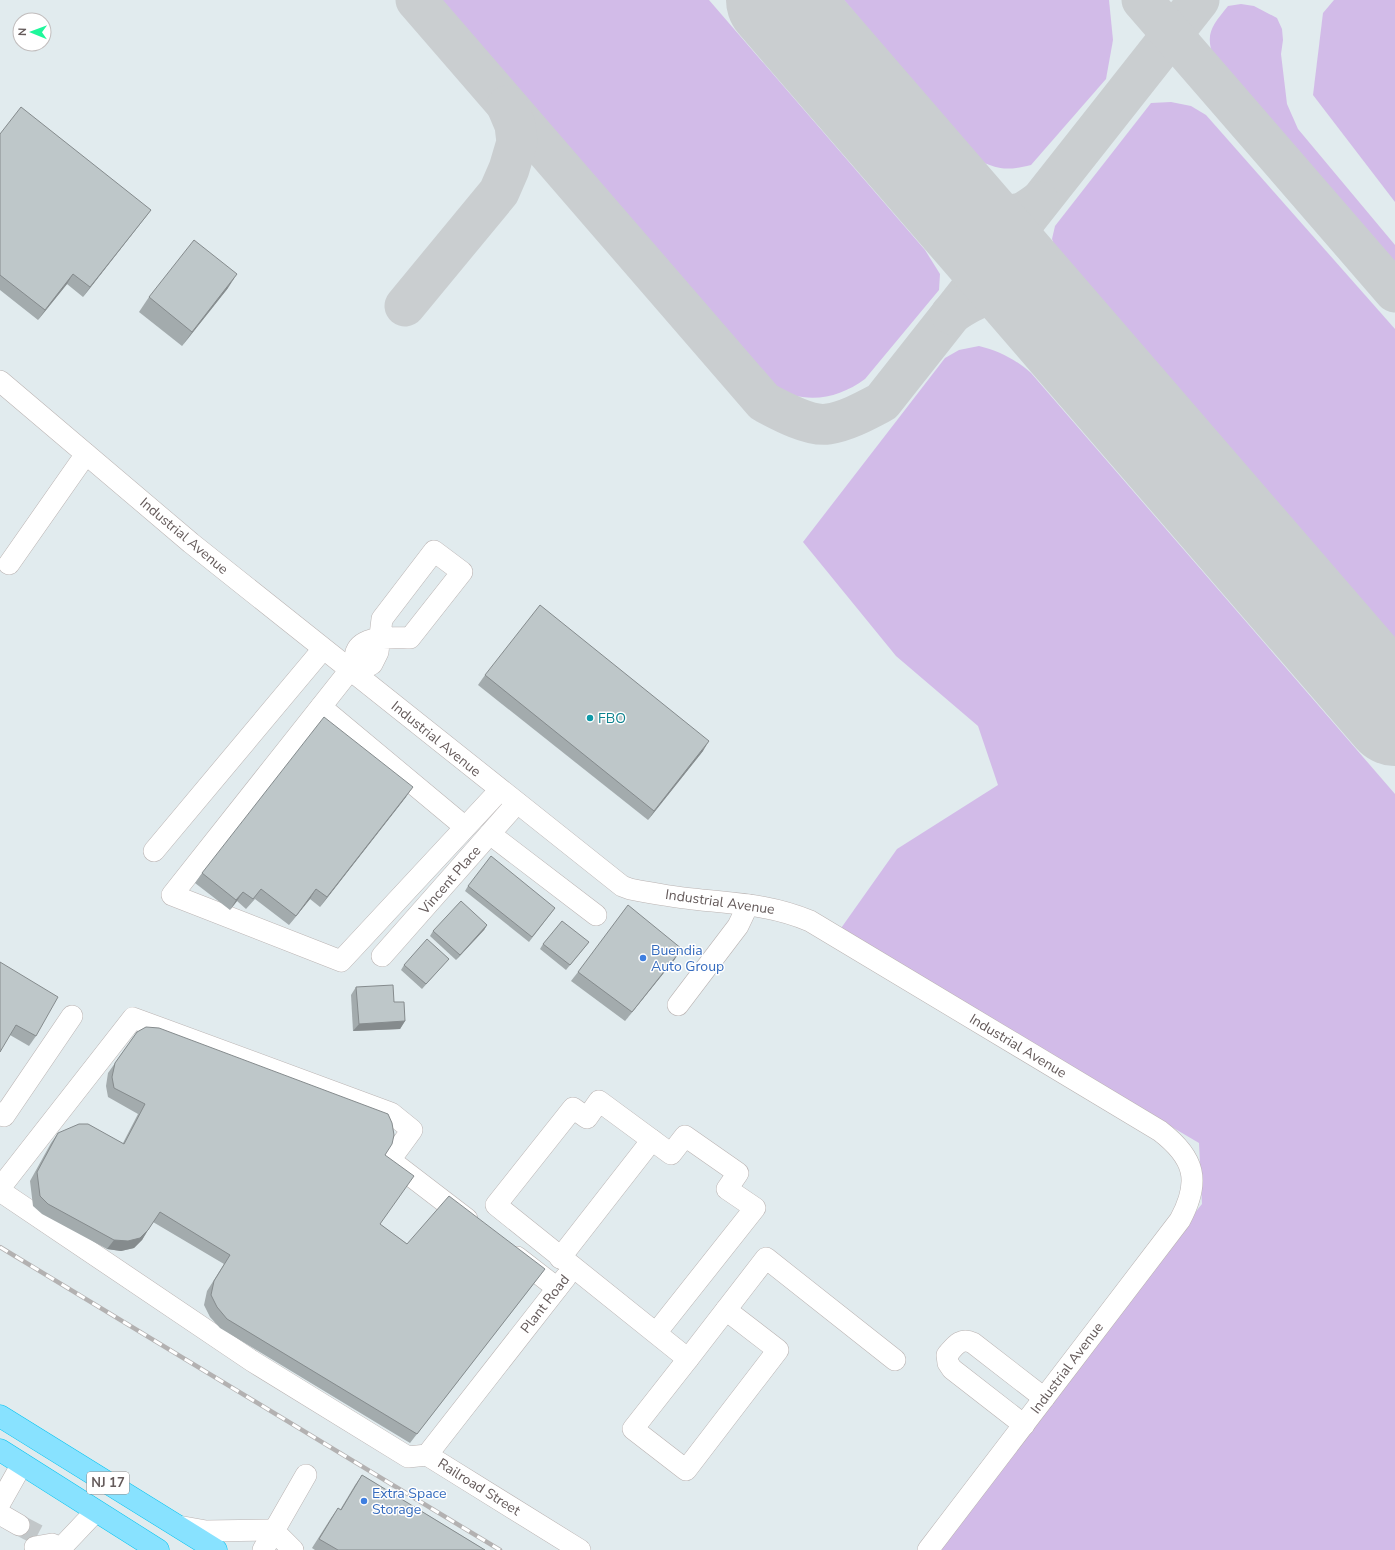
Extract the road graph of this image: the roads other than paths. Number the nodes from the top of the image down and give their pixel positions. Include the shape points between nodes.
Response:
1 (0, 382) edge
2 (8, 392) edge
3 (86, 454) junction
4 (8, 564) dead end
5 (379, 638) dead end
6 (323, 649) junction
7 (352, 672) junction
8 (321, 707) junction
9 (500, 790) junction
10 (517, 803) junction
11 (465, 827) junction
12 (490, 834) junction
13 (154, 851) dead end
14 (748, 904) junction
15 (596, 915) dead end
16 (382, 956) dead end
17 (678, 1005) dead end
18 (72, 1016) dead end
19 (0, 1114) edge
20 (652, 1140) junction
21 (0, 1190) edge
22 (483, 1231) edge
23 (502, 1246) edge
24 (567, 1264) junction
25 (557, 1288) junction
26 (726, 1310) junction
27 (659, 1335) junction
28 (688, 1359) junction
29 (895, 1360) dead end
30 (1044, 1398) junction
31 (462, 1409) joint
32 (0, 1416) edge
33 (1024, 1425) junction
34 (0, 1450) edge
35 (427, 1455) junction
36 (22, 1464) junction
37 (306, 1475) dead end
38 (0, 1503) edge
39 (96, 1511) junction
40 (176, 1525) junction
41 (273, 1530) junction
42 (44, 1539) tunnel mouth
43 (158, 1550) edge
44 (216, 1550) edge
45 (262, 1550) edge
46 (293, 1550) edge
47 (580, 1550) edge
48 (928, 1550) edge

1 - 2 street, Industrial Avenue
2 - 3 street, Industrial Avenue
3 - 4 street
3 - 6 street, Industrial Avenue via 191,543
5 - 7 street via 364,643 356,651
6 - 7 street, Industrial Avenue
6 - 13 street
7 - 8 street
7 - 9 street, Industrial Avenue
8 - 11 street
8 - 11 street via 172,895 341,961
9 - 10 street, Industrial Avenue
9 - 11 street
10 - 12 street, Vincent Place
10 - 14 street, Industrial Avenue via 622,886 692,899
12 - 15 street
12 - 16 street, Vincent Place
14 - 17 street via 738,926
14 - 30 street, Industrial Avenue via 790,913 829,931 1160,1131 1181,1148 1188,1159 1192,1172 1190,1203 1180,1220
18 - 19 street via 4,1116
20 - 24 street
20 - 24 street via 600,1101 587,1118 573,1108 496,1205
20 - 27 street via 671,1154 685,1136 738,1173 727,1189 755,1208
21 - 22 street via 133,1018 391,1113 412,1130 390,1160
21 - 35 street via 252,1361 408,1457
23 - 25 street
24 - 25 street, Plant Road
24 - 27 street, Plant Road
25 - 31 street, Plant Road
26 - 28 street
26 - 28 street via 778,1350 686,1470 633,1429
26 - 29 street via 766,1258
27 - 28 street, Plant Road
30 - 33 street, Industrial Avenue
30 - 33 street via 973,1343 960,1341 947,1355 952,1369
31 - 35 street, Railroad Street
32 - 40 highway, NJ 17
33 - 48 street, Industrial Avenue
34 - 36 highway, NJ 17
35 - 47 street, Railroad Street
36 - 38 street
36 - 39 highway, NJ 17
37 - 41 street
39 - 42 street via 61,1548
39 - 43 highway, NJ 17
40 - 41 street via 206,1531
40 - 44 highway, NJ 17
41 - 45 street
41 - 46 street

